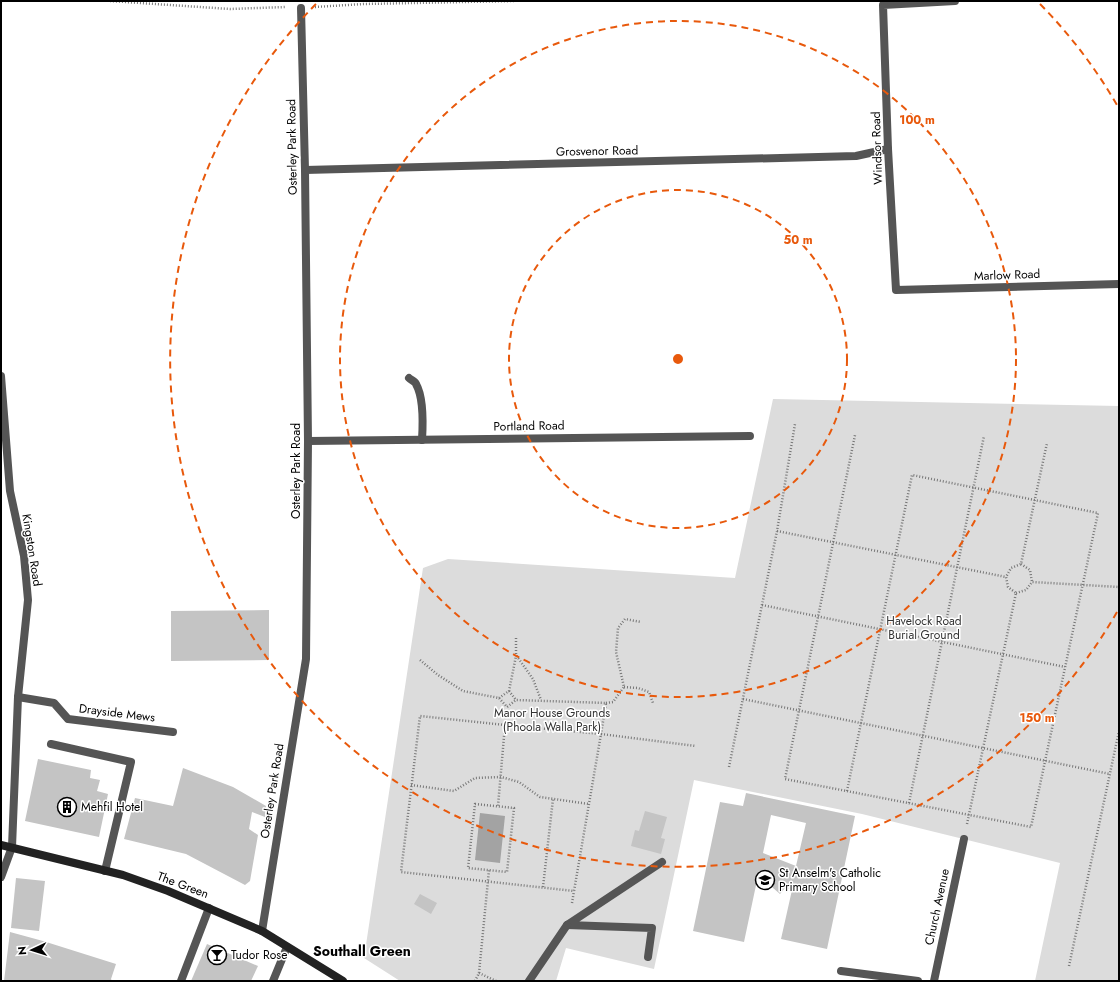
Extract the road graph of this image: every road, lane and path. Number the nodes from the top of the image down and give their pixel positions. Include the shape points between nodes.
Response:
1 (110, 1) edge
2 (515, 1) edge
3 (955, 1) edge
4 (363, 3) edge
5 (277, 6) dead end
6 (330, 6) dead end
7 (301, 8) dead end
8 (888, 149) junction
9 (305, 170) junction
10 (1119, 284) edge
11 (896, 290) joint
12 (1, 376) edge
13 (409, 378) dead end
14 (795, 424) dead end
15 (855, 435) dead end
16 (750, 436) dead end
17 (984, 436) dead end
18 (422, 440) junction
19 (308, 441) junction
20 (1047, 443) dead end
21 (973, 488) junction
22 (1035, 500) junction
23 (777, 531) junction
24 (834, 542) junction
25 (895, 554) junction
26 (1021, 564) junction
27 (958, 567) junction
28 (1006, 578) junction
29 (1032, 582) junction
30 (1083, 585) junction
31 (1119, 587) edge
32 (1016, 593) junction
33 (762, 605) junction
34 (818, 617) junction
35 (641, 622) dead end
36 (880, 630) junction
37 (516, 638) dead end
38 (942, 642) junction
39 (1003, 654) junction
40 (516, 655) junction
41 (420, 660) dead end
42 (1065, 667) junction
43 (624, 687) junction
44 (509, 691) junction
45 (18, 697) junction
46 (499, 698) junction
47 (743, 699) junction
48 (516, 700) junction
49 (541, 700) junction
50 (606, 703) junction
51 (653, 703) dead end
52 (799, 711) junction
53 (860, 724) junction
54 (506, 725) junction
55 (1119, 731) edge
56 (173, 732) dead end
57 (601, 734) junction
58 (923, 735) junction
59 (51, 744) dead end
60 (696, 746) dead end
61 (983, 748) junction
62 (1045, 761) junction
63 (729, 767) dead end
64 (1110, 774) junction
65 (501, 777) junction
66 (411, 785) junction
67 (847, 791) junction
68 (553, 799) junction
69 (909, 803) junction
70 (589, 804) junction
71 (498, 806) junction
72 (969, 815) junction
73 (964, 839) joint
74 (1, 844) edge
75 (12, 847) junction
76 (662, 862) dead end
77 (489, 870) junction
78 (105, 871) junction
79 (1, 877) edge
80 (488, 882) junction
81 (543, 888) junction
82 (209, 908) junction
83 (567, 925) junction
84 (262, 931) junction
85 (288, 947) junction
86 (648, 958) dead end
87 (1069, 966) dead end
88 (841, 971) dead end
89 (479, 973) junction
90 (181, 981) edge
91 (273, 981) edge
92 (343, 981) edge
93 (475, 981) edge
94 (496, 981) edge
95 (529, 981) edge
96 (918, 981) edge
97 (934, 981) edge

1 - 5 path via 230,9
2 - 4 path
3 - 8 street, Windsor Road via 883,5
4 - 6 path
7 - 9 street, Osterley Park Road
8 - 9 street, Grosvenor Road via 856,156
8 - 11 street, Windsor Road
9 - 19 street, Osterley Park Road
10 - 11 street, Marlow Road
12 - 45 street, Kingston Road via 10,492 24,556 28,600
13 - 18 street via 416,383 420,397 423,416
14 - 23 path
15 - 24 path
16 - 18 street, Portland Road
17 - 21 path
18 - 19 street, Portland Road
19 - 84 street, Osterley Park Road via 306,659
20 - 22 path
21 - 22 path
21 - 25 path via 912,475
21 - 27 path
22 - 26 path
22 - 30 path via 1098,513
23 - 24 path
23 - 33 path
24 - 25 path
24 - 34 path
25 - 27 path
25 - 36 path
26 - 28 path via 1011,568
26 - 29 path via 1030,570
27 - 28 path
27 - 38 path
28 - 32 path via 1008,587
29 - 30 path
29 - 32 path via 1026,590
30 - 31 path
30 - 42 path
32 - 39 path
33 - 34 path
33 - 47 path
34 - 36 path
34 - 52 path
35 - 43 path via 625,619 618,628 616,652
36 - 38 path
36 - 53 path
37 - 40 path
38 - 39 path
38 - 58 path
39 - 42 path
39 - 61 path
40 - 44 path
40 - 49 path via 533,679
41 - 46 path via 438,676 463,691
42 - 62 path
43 - 50 path via 613,702
43 - 51 path via 649,692
44 - 46 path
44 - 48 path
45 - 56 street, Drayside Mews via 54,703 68,719
45 - 75 street, Kingston Road
46 - 48 path via 507,707
47 - 52 path
47 - 63 path
48 - 49 path
49 - 50 path
50 - 57 path
52 - 53 path
52 - 67 path via 785,779
53 - 58 path
53 - 67 path
54 - 57 path
54 - 65 path
54 - 66 path via 420,716
55 - 64 path
57 - 60 path
57 - 70 path
58 - 61 path
58 - 69 path
59 - 78 street via 131,762
61 - 62 path
61 - 72 path
62 - 64 path
62 - 72 path via 1031,827
64 - 87 path
65 - 66 path via 475,778 454,791
65 - 68 path via 519,782 540,797
65 - 71 path
66 - 80 path via 401,872
67 - 69 path
68 - 70 path
68 - 81 path
69 - 72 path
70 - 81 path via 574,891
71 - 77 path via 514,808 507,872
71 - 77 path via 475,804 468,868
72 - 73 path
73 - 97 street, Church Avenue
74 - 75 street, The Green
75 - 78 street, The Green
75 - 79 street, Kingston Road
76 - 83 street
77 - 80 path
78 - 82 street, The Green via 124,875
80 - 81 path
80 - 89 path
82 - 84 street, The Green
82 - 90 street
83 - 86 street via 652,928
83 - 95 street
84 - 85 street, The Green
85 - 91 street
85 - 92 street, The Green
88 - 96 street
89 - 93 path
89 - 94 path

